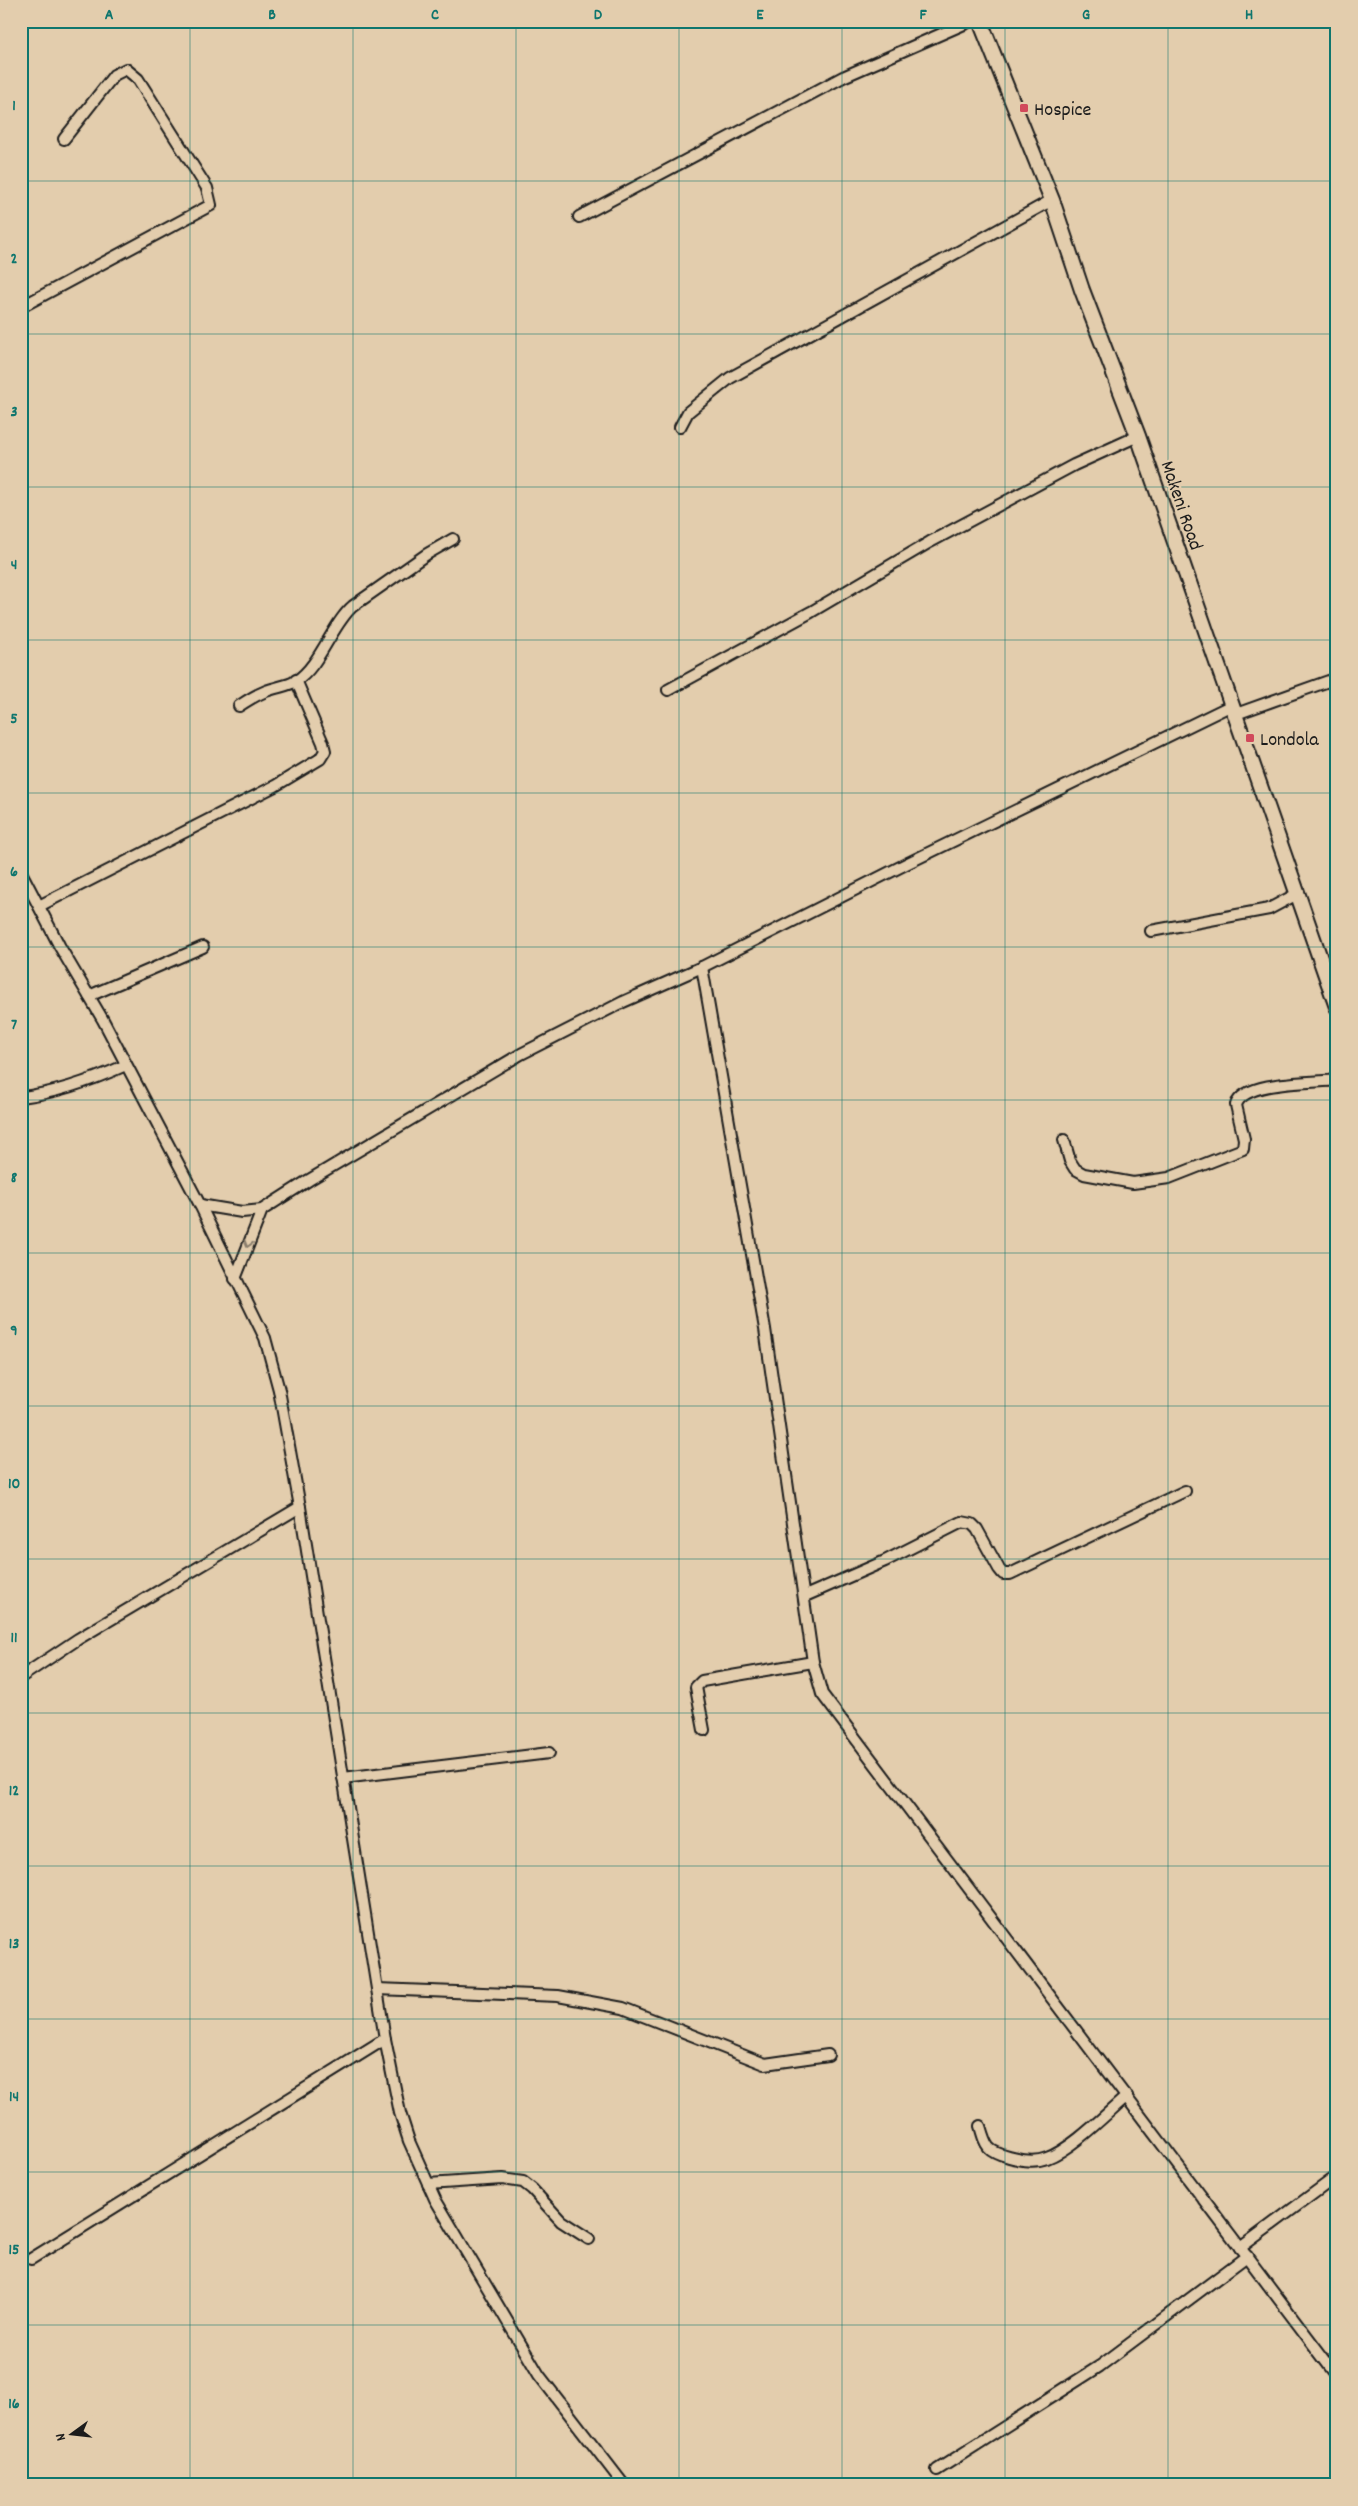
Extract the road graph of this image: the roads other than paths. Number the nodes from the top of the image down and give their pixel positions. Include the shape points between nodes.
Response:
1 (971, 21) edge
2 (980, 21) edge
3 (64, 139) dead end
4 (1052, 200) junction
5 (579, 217) dead end
6 (21, 307) edge
7 (680, 428) dead end
8 (1138, 436) junction
9 (453, 539) dead end
10 (1337, 678) edge
11 (296, 680) junction
12 (668, 690) dead end
13 (239, 706) dead end
14 (1234, 710) junction
15 (21, 872) edge
16 (1297, 894) junction
17 (38, 906) junction
18 (1151, 931) dead end
19 (204, 947) dead end
20 (702, 967) junction
21 (89, 996) junction
22 (1337, 1007) edge
23 (126, 1065) junction
24 (1337, 1080) edge
25 (21, 1097) edge
26 (1064, 1140) dead end
27 (200, 1205) junction
28 (262, 1210) junction
29 (235, 1279) junction
30 (1185, 1491) dead end
31 (300, 1506) junction
32 (805, 1596) junction
33 (813, 1662) junction
34 (21, 1677) edge
35 (704, 1730) dead end
36 (549, 1753) dead end
37 (343, 1778) junction
38 (377, 1989) junction
39 (385, 2039) junction
40 (828, 2055) dead end
41 (1127, 2096) junction
42 (980, 2126) dead end
43 (1337, 2176) edge
44 (428, 2184) junction
45 (589, 2239) dead end
46 (1240, 2248) junction
47 (1247, 2256) junction
48 (31, 2259) dead end
49 (1337, 2376) edge
50 (937, 2470) dead end
51 (624, 2485) edge

1 - 5 street via 843,77
2 - 4 main road, Makeni Road
3 - 6 street via 114,75 126,70 138,79 206,188 211,205
4 - 7 street via 730,378 688,412
4 - 8 main road, Makeni Road via 1082,290
8 - 12 street via 1066,469 930,542
8 - 14 main road, Makeni Road
9 - 11 street via 344,614 333,635
10 - 14 street
11 - 13 street via 254,696
11 - 17 street via 323,743 325,751 320,759 275,786
14 - 16 main road, Makeni Road
14 - 20 street via 916,858
15 - 17 street
16 - 18 street via 1269,909
16 - 22 main road, Makeni Road
17 - 21 street
19 - 21 street
20 - 28 street via 623,1002 521,1054
20 - 32 street via 766,1329
21 - 23 street
23 - 25 street via 55,1091
23 - 27 street
24 - 26 street via 1272,1085 1239,1098 1236,1105 1243,1148 1170,1178 1133,1183 1084,1174 1070,1161
27 - 28 street via 242,1212
27 - 29 street
28 -> 29 street
29 - 31 street via 265,1338 279,1390
30 - 32 street via 1010,1574 1003,1574 999,1569 977,1528 962,1522
31 - 34 street via 78,1639
31 - 37 street
32 - 33 street
33 - 35 street via 702,1681 696,1687
33 - 41 street via 822,1694
36 - 37 street
37 - 38 street
38 - 39 street
38 - 40 street via 558,1996 623,2008 765,2064
39 - 44 street via 400,2113
39 - 48 street
41 - 42 street via 1080,2136 1046,2159 1024,2161 994,2153 985,2143
41 - 46 street
43 - 46 street
44 - 45 street via 502,2179 523,2182 562,2221
44 - 51 street via 539,2375
46 - 47 street
47 - 49 street
47 - 50 street via 1100,2366

